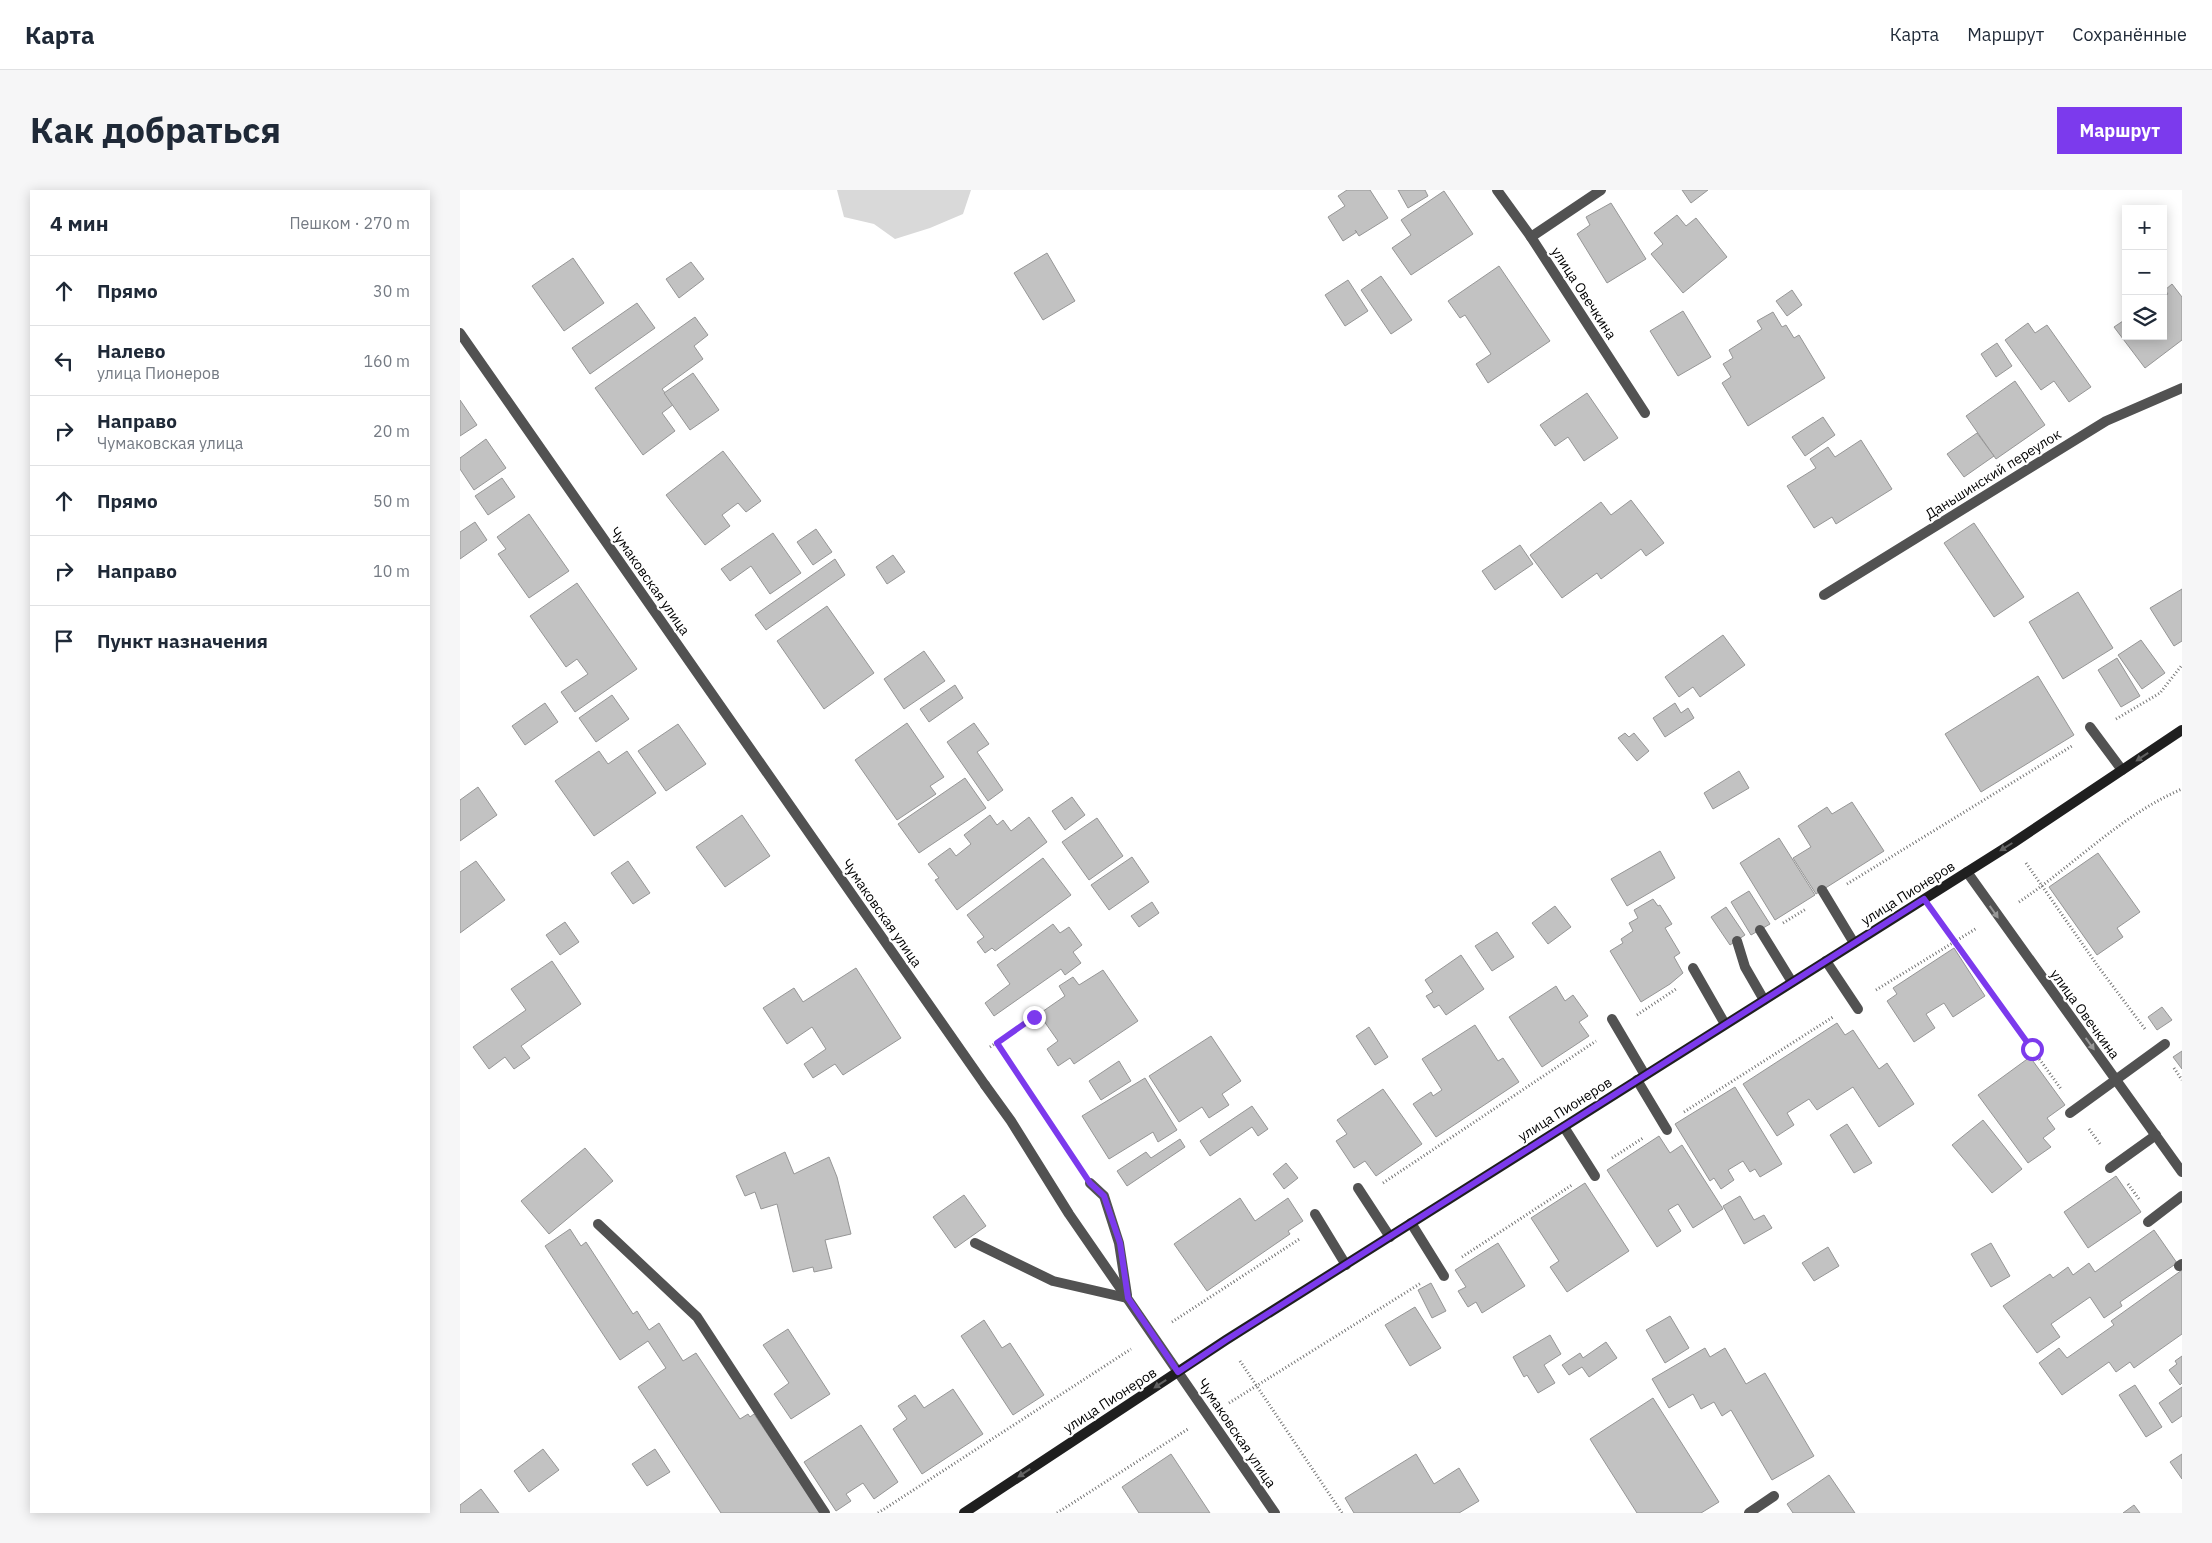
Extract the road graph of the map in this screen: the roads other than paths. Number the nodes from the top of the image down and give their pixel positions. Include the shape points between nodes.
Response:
1 (1497, 190) edge
2 (1601, 190) edge
3 (1531, 238) junction
4 (460, 333) edge
5 (2182, 388) edge
6 (1645, 413) dead end
7 (1824, 595) dead end
8 (2092, 730) road end
9 (2182, 730) edge
10 (2122, 770) junction
11 (1967, 872) junction
12 (1824, 893) road end
13 (1762, 932) road end
14 (1737, 941) dead end
15 (1854, 943) junction
16 (1826, 961) junction
17 (1695, 972) road end
18 (1792, 982) junction
19 (1764, 1000) junction
20 (1856, 1006) road end
21 (1614, 1023) road end
22 (1725, 1024) junction
23 (2162, 1045) road end
24 (1641, 1077) junction
25 (2116, 1080) junction
26 (2072, 1111) road end
27 (1564, 1126) junction
28 (1666, 1127) road end
29 (2156, 1135) junction
30 (2113, 1166) road end
31 (2182, 1172) edge
32 (1594, 1174) road end
33 (1090, 1183) road end
34 (1361, 1192) road end
35 (2182, 1196) edge
36 (1315, 1214) dead end
37 (2150, 1220) road end
38 (1411, 1223) junction
39 (598, 1224) dead end
40 (1390, 1237) junction
41 (975, 1243) dead end
42 (1346, 1264) junction
43 (1443, 1273) road end
44 (1128, 1298) junction
45 (1178, 1372) junction
46 (1774, 1496) dead end
47 (825, 1513) edge
48 (964, 1513) edge
49 (1275, 1513) edge
50 (1749, 1513) edge

1 - 3 street, улица Овечкина
2 - 3 street
3 - 6 street, улица Овечкина
4 - 44 street, Чумаковская улица via 1011,1121 1069,1214
5 - 7 street, Даньшинский переулок via 2106,421
8 - 10 street
9 -> 10 street, улица Пионеров
10 -> 11 street, улица Пионеров
11 - 15 street, улица Пионеров
11 -> 25 street, улица Овечкина
12 - 15 street
13 - 18 street
14 - 19 street via 1745,967
15 - 16 street, улица Пионеров
16 - 18 street, улица Пионеров
16 - 20 street
17 - 22 street
18 - 19 street, улица Пионеров
19 - 22 street, улица Пионеров
21 - 24 street
22 - 24 street, улица Пионеров
23 - 25 street
24 - 27 street, улица Пионеров
24 - 28 street
25 - 26 street
25 - 29 street, улица Овечкина
27 - 32 street
27 - 38 street, улица Пионеров
29 - 30 street
29 - 31 street, улица Овечкина
33 - 44 street via 1104,1196 1120,1243
34 - 40 street
35 - 37 street
36 - 42 street
38 - 40 street, улица Пионеров
38 - 43 street
39 - 47 street via 697,1318
40 - 42 street, улица Пионеров
41 - 44 street via 1053,1281
42 - 45 street, улица Пионеров
44 - 45 street, Чумаковская улица
45 -> 48 street, улица Пионеров
45 - 49 street, Чумаковская улица
46 - 50 street

